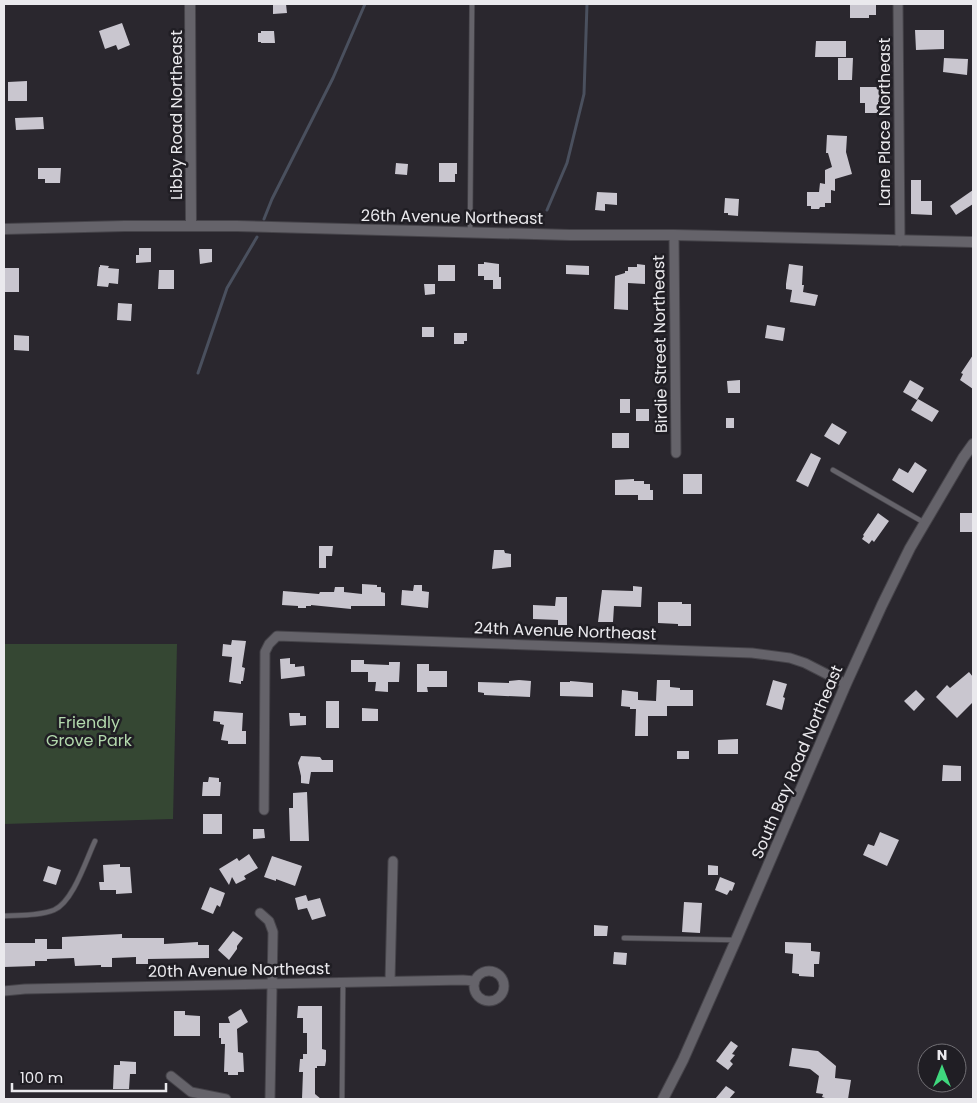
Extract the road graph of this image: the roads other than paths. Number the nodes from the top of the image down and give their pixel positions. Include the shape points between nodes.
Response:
1 (190, 4) edge
2 (472, 4) edge
3 (898, 4) edge
4 (191, 226) junction
5 (4, 229) edge
6 (470, 232) junction
7 (674, 235) junction
8 (900, 241) junction
9 (973, 242) edge
10 (973, 444) edge
11 (676, 453) dead end
12 (833, 470) dead end
13 (925, 523) junction
14 (846, 684) junction
15 (264, 810) dead end
16 (95, 842) dead end
17 (393, 861) dead end
18 (260, 913) dead end
19 (4, 916) edge
20 (624, 938) dead end
21 (736, 940) junction
22 (390, 981) junction
23 (475, 981) dead end
24 (344, 982) junction
25 (272, 984) junction
26 (4, 991) edge
27 (171, 1076) dead end
28 (226, 1099) edge
29 (270, 1099) edge
30 (342, 1099) edge
31 (663, 1099) edge

1 - 4 street, Libby Road Northeast
2 - 6 lane
3 - 8 street, Lane Place Northeast
4 - 5 street, 26th Avenue Northeast
4 - 6 street, 26th Avenue Northeast
6 - 7 street, 26th Avenue Northeast
7 - 8 street, 26th Avenue Northeast
7 - 11 street, Birdie Street Northeast
8 - 9 street, 26th Avenue Northeast
10 - 13 street, South Bay Road Northeast
12 - 13 lane
13 - 14 street, South Bay Road Northeast
14 - 15 street, 24th Avenue Northeast via 790,658 752,653 276,636 265,652
14 - 21 street, South Bay Road Northeast
16 - 19 lane via 68,899 55,910
17 - 22 street
18 - 25 street via 269,921 273,932
20 - 21 lane
21 - 31 street, South Bay Road Northeast
22 - 23 street, 20th Avenue Northeast
22 - 24 street, 20th Avenue Northeast
24 - 25 street, 20th Avenue Northeast
24 - 30 lane
25 - 26 street, 20th Avenue Northeast
25 - 29 street
27 - 28 street via 191,1092

